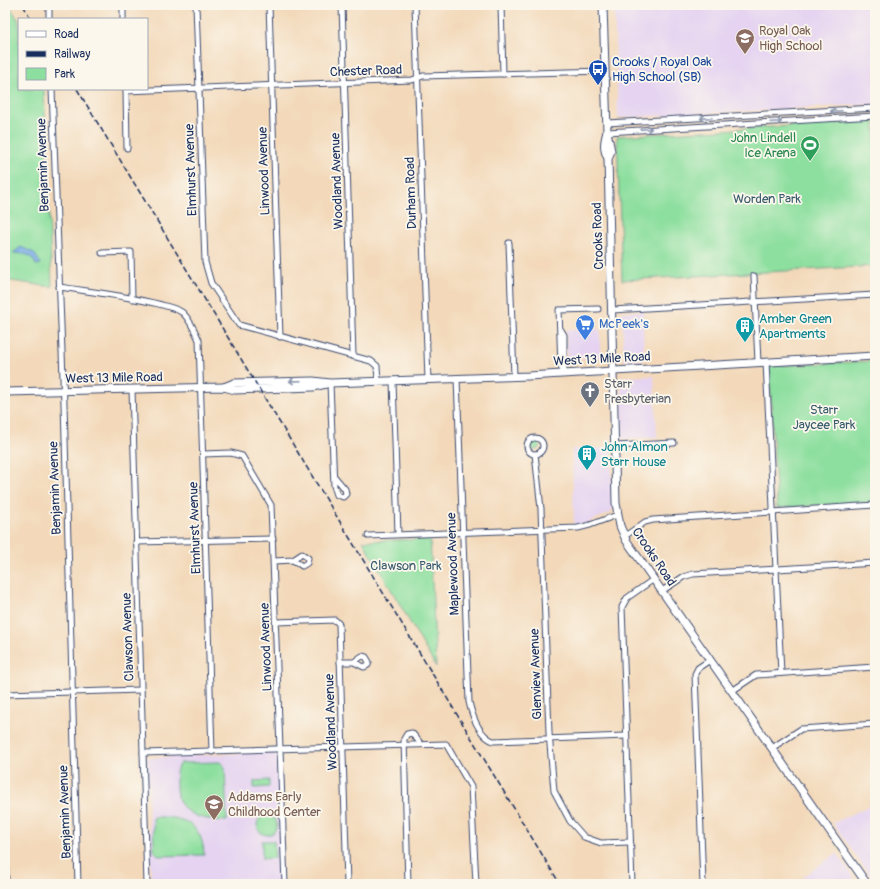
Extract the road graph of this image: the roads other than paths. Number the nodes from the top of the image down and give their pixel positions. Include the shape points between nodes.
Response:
1 (49, 5) edge
2 (123, 5) edge
3 (196, 5) edge
4 (269, 5) edge
5 (342, 5) edge
6 (415, 5) edge
7 (501, 5) edge
8 (603, 5) edge
9 (49, 18) edge
10 (123, 18) edge
11 (605, 71) junction
12 (503, 74) junction
13 (418, 78) junction
14 (345, 83) junction
15 (272, 85) junction
16 (199, 88) junction
17 (148, 89) edge
18 (52, 90) edge
19 (126, 90) edge
20 (873, 108) edge
21 (824, 111) junction
22 (796, 113) junction
23 (874, 116) edge
24 (723, 117) junction
25 (824, 119) junction
26 (677, 120) junction
27 (797, 120) junction
28 (631, 122) junction
29 (607, 123) junction
30 (723, 125) junction
31 (674, 128) junction
32 (632, 130) junction
33 (607, 132) junction
34 (128, 148) dead end
35 (509, 244) dead end
36 (102, 253) dead end
37 (754, 276) dead end
38 (59, 287) junction
39 (875, 295) edge
40 (132, 299) junction
41 (755, 301) junction
42 (598, 309) dead end
43 (612, 310) junction
44 (280, 337) junction
45 (353, 356) junction
46 (875, 356) edge
47 (758, 362) junction
48 (766, 362) junction
49 (612, 370) junction
50 (564, 373) junction
51 (514, 376) junction
52 (457, 378) junction
53 (428, 380) junction
54 (378, 381) junction
55 (392, 381) junction
56 (330, 383) junction
57 (201, 388) junction
58 (132, 389) junction
59 (63, 391) junction
60 (5, 392) edge
61 (674, 443) dead end
62 (615, 446) junction
63 (203, 454) junction
64 (535, 454) dead end
65 (334, 476) dead end
66 (875, 505) edge
67 (773, 512) junction
68 (617, 515) junction
69 (542, 529) junction
70 (463, 532) junction
71 (398, 534) junction
72 (368, 536) dead end
73 (625, 536) junction
74 (273, 539) junction
75 (206, 541) junction
76 (136, 542) junction
77 (293, 560) dead end
78 (274, 561) junction
79 (875, 563) edge
80 (776, 569) junction
81 (654, 579) junction
82 (662, 591) junction
83 (276, 622) junction
84 (710, 660) junction
85 (340, 662) junction
86 (354, 662) dead end
87 (875, 667) edge
88 (781, 673) junction
89 (141, 690) junction
90 (732, 691) junction
91 (72, 692) junction
92 (5, 694) edge
93 (875, 724) edge
94 (626, 736) junction
95 (550, 739) junction
96 (404, 744) junction
97 (421, 744) junction
98 (343, 747) junction
99 (772, 748) junction
100 (280, 749) junction
101 (212, 752) junction
102 (143, 754) junction
103 (5, 838) edge
104 (630, 842) junction
105 (6, 883) edge
106 (78, 884) edge
107 (147, 884) edge
108 (285, 884) edge
109 (347, 884) edge
110 (408, 884) edge
111 (476, 884) edge
112 (632, 884) edge
113 (703, 884) edge
114 (867, 884) edge

1 - 9 street
2 - 10 street
3 - 16 street, Elmhurst Avenue
4 - 15 street, Linwood Avenue
5 - 14 street, Woodland Avenue
6 - 13 street, Durham Road
7 - 12 street
8 - 11 main road, Crooks Road
11 - 12 street, Chester Road
11 - 29 main road, Crooks Road
12 - 13 street, Chester Road
13 - 14 street, Chester Road
13 - 53 street, Durham Road
14 - 15 street, Chester Road
14 - 45 street, Woodland Avenue
15 - 16 street, Chester Road
15 - 44 street, Linwood Avenue
16 - 17 street, Chester Road
16 - 44 street, Elmhurst Avenue via 206,269 211,282 239,325
18 - 38 street, Benjamin Avenue
19 - 34 street
20 -> 21 street
20 - 23 street
21 - 22 street
21 - 25 street
22 - 24 street
22 - 27 street
23 - 25 street
24 -> 26 street
24 - 30 street
25 - 27 street
26 - 28 street
26 - 31 street
30 -> 27 street
28 - 29 street
28 - 32 street
29 - 33 main road, Crooks Road
30 - 31 street
32 -> 31 street
32 - 33 street
33 - 43 main road, Crooks Road via 611,151 608,158
35 - 51 street
36 - 40 street via 131,252
37 - 41 street
38 - 40 street
38 - 59 street, Benjamin Avenue
39 - 41 street
40 - 57 street, Elmhurst Avenue via 179,311 187,319 199,342
41 - 43 street
41 - 47 street
42 - 50 street via 559,310 564,335
43 - 49 main road, Crooks Road
44 - 45 street
45 - 54 street via 376,364
46 - 48 main road, West 13 Mile Road
47 - 48 main road, West 13 Mile Road
47 - 49 main road, West 13 Mile Road
48 - 67 street
49 - 50 main road, West 13 Mile Road
49 - 62 main road, Crooks Road
50 - 51 main road, West 13 Mile Road
51 - 52 main road, West 13 Mile Road
52 - 53 main road, West 13 Mile Road
52 - 70 street, Maplewood Avenue
53 - 55 main road, West 13 Mile Road
54 - 55 main road, West 13 Mile Road
54 - 56 main road, West 13 Mile Road
55 - 71 street
56 - 57 main road, West 13 Mile Road via 313,388
56 - 65 street
57 - 58 main road, West 13 Mile Road
57 - 63 street, Elmhurst Avenue
58 - 59 main road, West 13 Mile Road
58 - 76 street, Clawson Avenue
59 - 60 main road, West 13 Mile Road
59 - 91 street, Benjamin Avenue
61 - 62 street
62 - 68 main road, Crooks Road
63 - 74 street, Linwood Avenue via 231,452 244,458 271,504
63 - 75 street, Elmhurst Avenue
64 - 69 street, Glenview Avenue
66 - 67 street
67 - 73 street via 653,520 645,522
67 - 80 street
68 - 69 street via 581,528
68 - 73 main road, Crooks Road
69 - 70 street
69 - 95 street, Glenview Avenue
70 - 71 street
70 - 95 street, Maplewood Avenue via 469,702 476,721 486,737 492,741
71 - 72 street
73 - 81 main road, Crooks Road
74 - 75 street
74 - 78 street, Linwood Avenue
75 - 76 street
75 - 101 street, Elmhurst Avenue
76 - 89 street, Clawson Avenue
77 - 78 street
78 - 83 street, Linwood Avenue
79 - 80 street
80 - 82 street via 688,575
80 - 88 street
81 - 82 main road, Crooks Road
81 - 94 street via 627,598 622,607
82 - 84 main road, Crooks Road
83 - 85 street, Woodland Avenue via 338,621
83 - 100 street, Linwood Avenue
84 - 90 main road, Crooks Road
84 - 113 street via 698,668 695,677
85 - 86 street
85 - 98 street, Woodland Avenue
87 - 88 street
88 - 90 street via 756,675
89 - 91 street
89 - 102 street, Clawson Avenue
90 - 99 main road, Crooks Road
91 - 92 street
91 - 106 street, Benjamin Avenue
93 - 99 street via 801,729
94 - 95 street
94 - 104 street
95 - 104 street, Glenview Avenue via 554,791 577,831 586,839 596,842
96 - 97 street
96 - 97 street via 404,738 411,733
96 - 98 street
96 - 110 street
97 - 111 street via 448,745 471,787
98 - 100 street
98 - 109 street, Woodland Avenue
99 - 114 main road, Crooks Road
100 - 101 street
100 - 108 street, Linwood Avenue
101 - 102 street
102 - 107 street, Clawson Avenue
103 - 105 street
104 - 112 street

